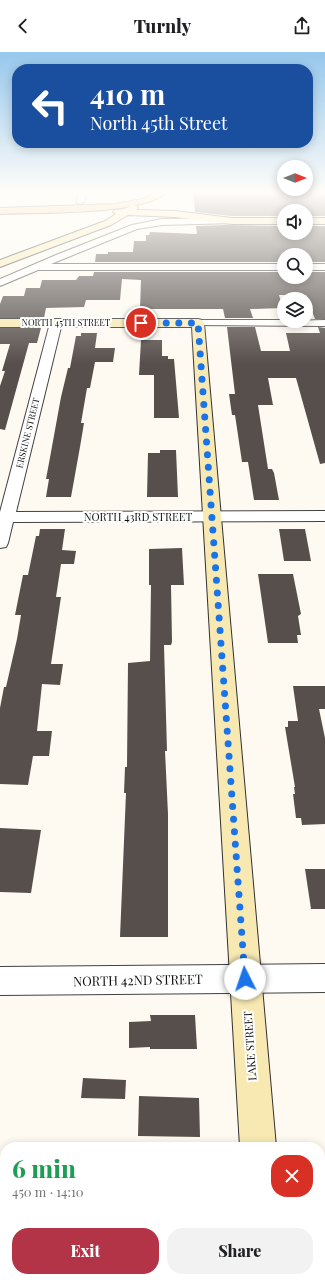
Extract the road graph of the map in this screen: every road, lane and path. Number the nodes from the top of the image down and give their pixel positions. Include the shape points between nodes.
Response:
1 (37, 249) edge
2 (78, 249) edge
3 (0, 264) edge
4 (36, 267) junction
5 (277, 267) edge
6 (313, 267) edge
7 (325, 267) edge
8 (0, 283) edge
9 (0, 322) edge
10 (56, 323) junction
11 (198, 323) junction
12 (325, 323) edge
13 (213, 516) junction
14 (325, 516) edge
15 (3, 517) edge
16 (0, 543) edge
17 (325, 978) edge
18 (245, 979) junction
19 (0, 981) edge
20 (258, 1142) edge

1 - 3 main road
2 - 4 street
4 - 5 street
4 - 8 street
6 - 7 street
9 - 10 main road, NORTH 45TH STREET
10 - 11 main road, NORTH 45TH STREET
10 - 15 street, ERSKINE STREET
11 - 12 street, NORTH 45TH STREET
11 - 13 main road, LAKE STREET
13 - 14 street, NORTH 43RD STREET
13 - 15 street, NORTH 43RD STREET
13 - 18 main road, LAKE STREET
15 - 16 street, ERSKINE STREET
17 - 18 street, NORTH 42ND STREET
18 - 19 street, NORTH 42ND STREET
18 - 20 main road, LAKE STREET

